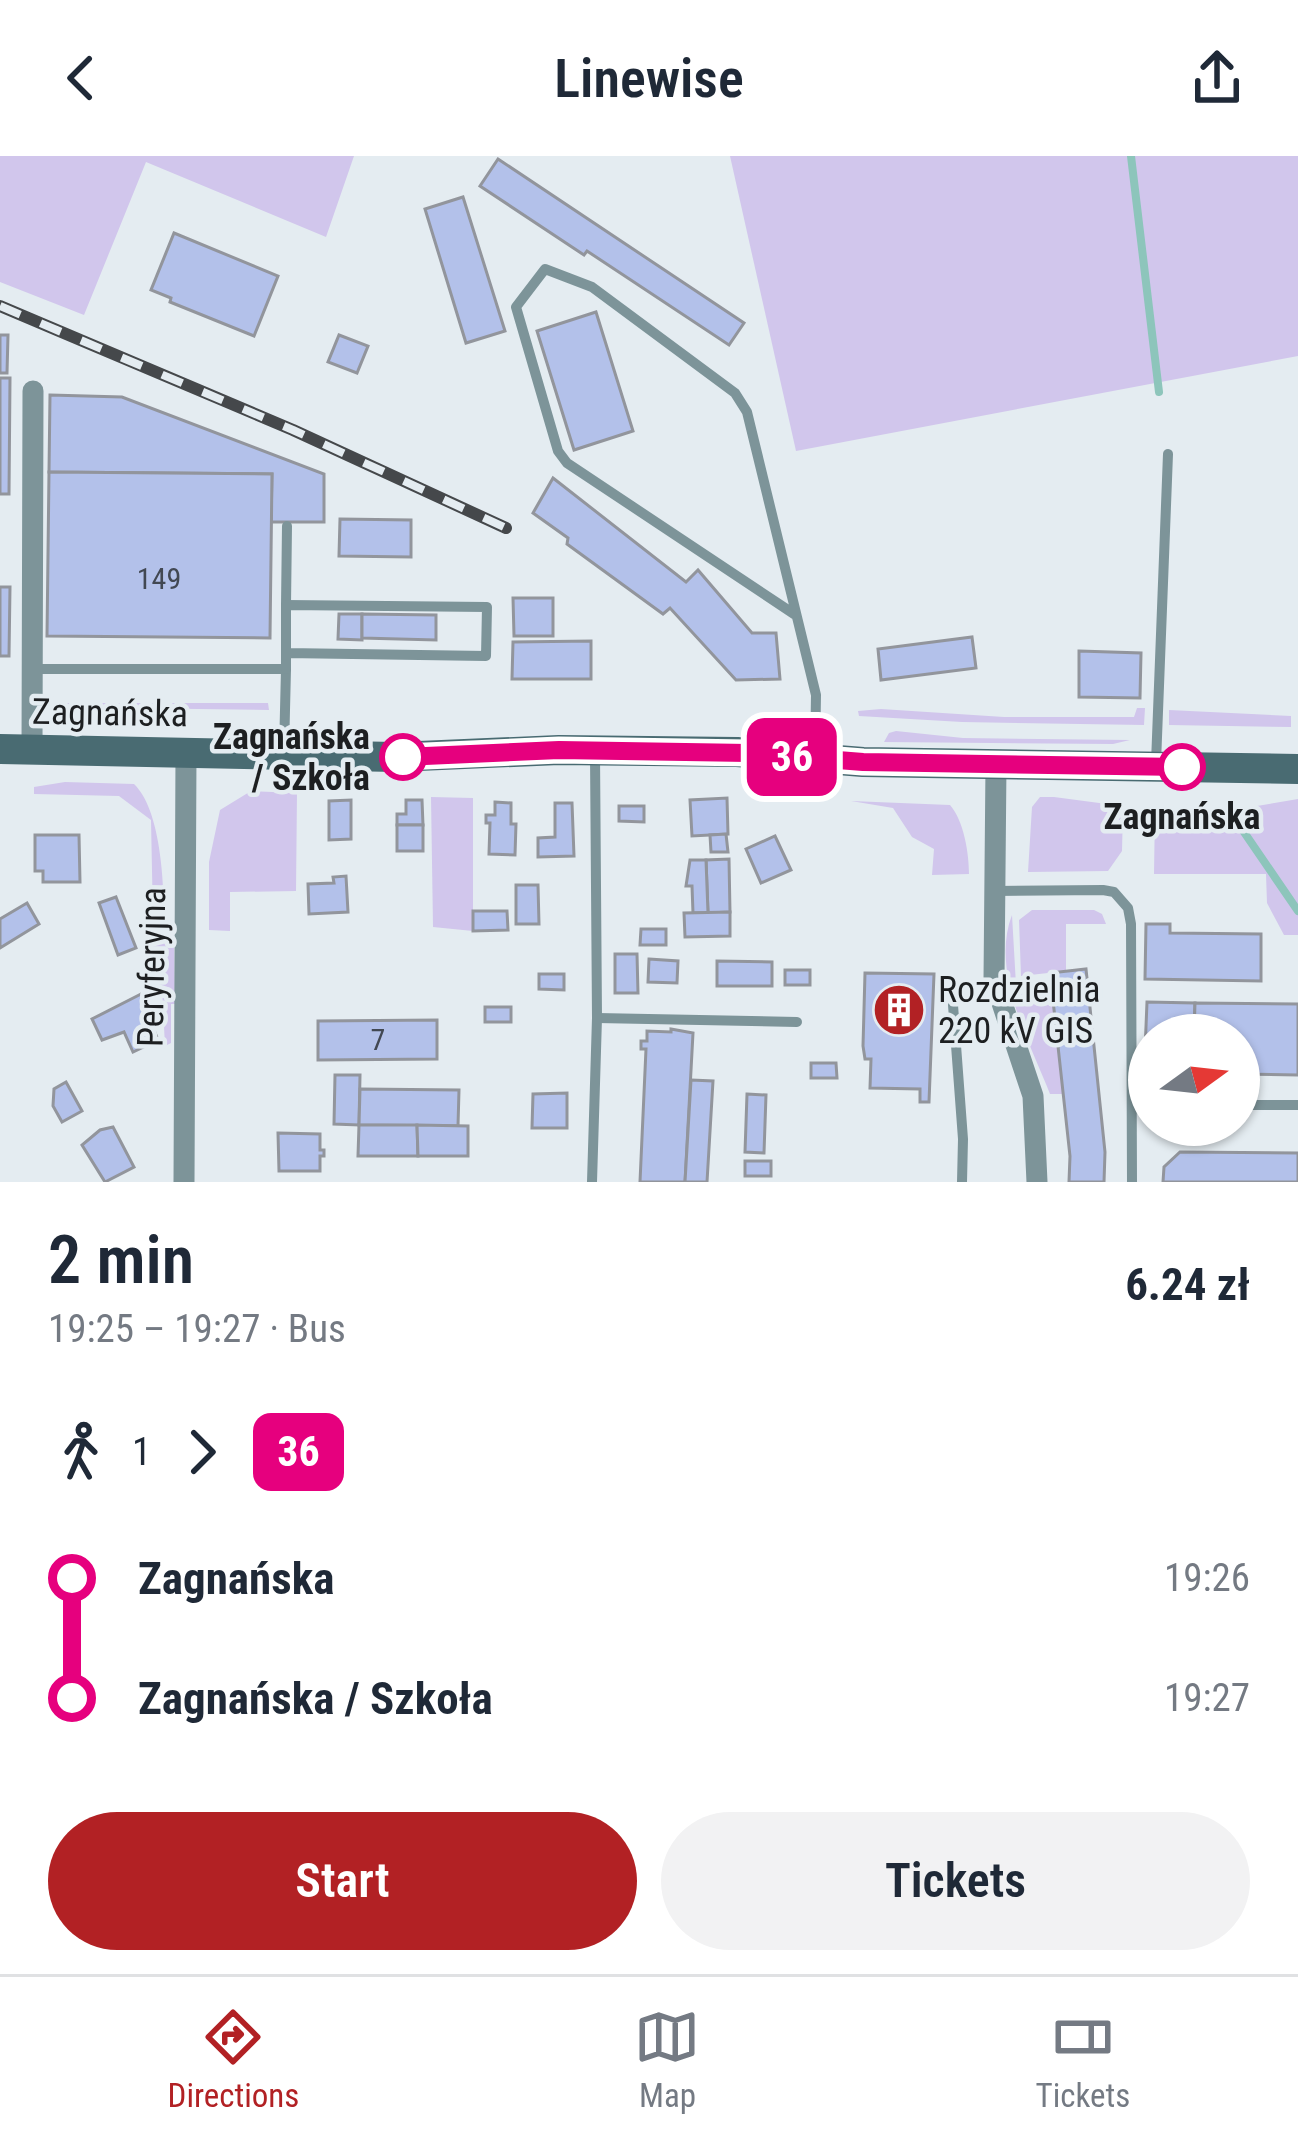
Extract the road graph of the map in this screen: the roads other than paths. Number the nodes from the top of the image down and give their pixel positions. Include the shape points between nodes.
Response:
1 (33, 392) dead end
2 (1168, 454) dead end
3 (287, 526) dead end
4 (286, 604) junction
5 (794, 614) junction
6 (286, 653) junction
7 (32, 669) junction
8 (286, 669) junction
9 (0, 749) edge
10 (32, 750) junction
11 (595, 750) junction
12 (186, 752) junction
13 (284, 754) junction
14 (815, 759) junction
15 (996, 764) junction
16 (1156, 767) junction
17 (1298, 769) edge
18 (994, 891) junction
19 (953, 1005) dead end
20 (1131, 1014) edge
21 (597, 1018) junction
22 (797, 1022) dead end
23 (1260, 1105) edge
24 (1298, 1106) edge
25 (1132, 1146) edge
26 (184, 1182) edge
27 (592, 1182) edge
28 (962, 1182) edge
29 (1037, 1182) edge
30 (1132, 1182) edge

1 - 7 street
2 - 16 lane
3 - 4 lane
4 - 6 lane
4 - 6 lane via 487,608 487,640 486,656
5 - 5 lane via 742,402 592,286 545,269 516,307 558,452
5 - 14 lane via 816,695
6 - 8 lane
7 - 8 lane
7 - 10 street
8 - 13 lane
9 - 10 street, Zagnańska
10 - 12 street, Zagnańska
11 - 13 street, Zagnańska
11 - 14 street, Zagnańska
11 - 21 lane
12 - 13 street, Zagnańska
12 - 26 street, Peryferyjna
14 - 15 street, Zagnańska
15 - 16 street, Zagnańska
15 - 18 street
16 - 17 street, Zagnańska
18 - 20 lane via 1103,890 1121,897 1131,924
18 - 29 street via 994,979 1033,1096
19 - 28 lane
21 - 22 lane
21 - 27 lane
23 - 24 lane
25 - 30 lane

